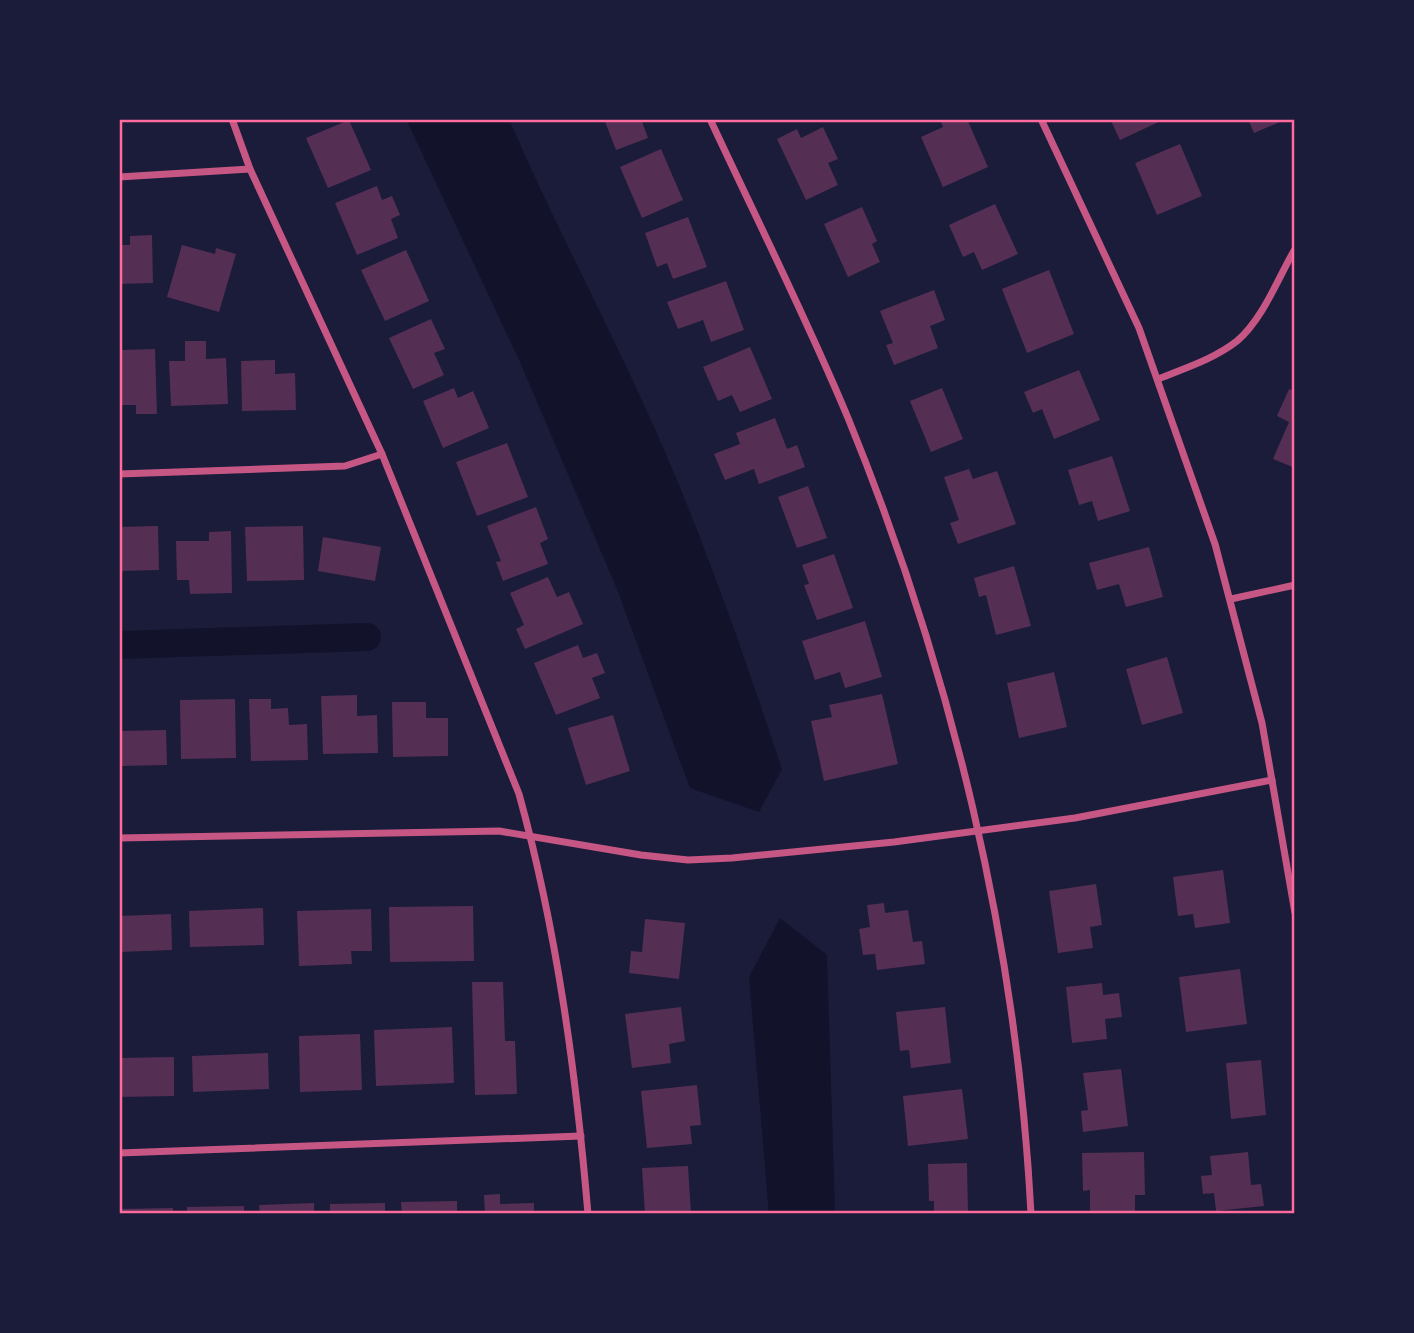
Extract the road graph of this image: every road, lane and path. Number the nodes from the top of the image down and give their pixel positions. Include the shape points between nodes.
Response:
1 (232, 119) edge
2 (710, 119) edge
3 (1041, 119) edge
4 (250, 169) junction
5 (119, 177) edge
6 (1295, 249) edge
7 (1158, 379) junction
8 (382, 454) junction
9 (119, 474) edge
10 (1295, 585) edge
11 (1231, 599) junction
12 (1272, 780) junction
13 (978, 831) junction
14 (531, 836) junction
15 (119, 838) edge
16 (1295, 914) edge
17 (581, 1136) junction
18 (119, 1153) edge
19 (589, 1214) edge
20 (1031, 1214) edge

1 - 4 street
2 - 13 street via 847,416 888,521 933,662
3 - 7 street via 1139,328
4 - 5 street
4 - 8 street
6 - 7 street via 1239,339 1202,362
7 - 11 street
8 - 9 street via 345,466
8 - 14 street via 519,794
10 - 11 street
11 - 12 street
12 - 13 street via 1075,818
12 - 16 street
13 - 14 street via 814,851 688,860
13 - 20 street via 1014,1039
14 - 15 street via 440,830
14 - 17 street via 571,1044
17 - 18 street
17 - 19 street

